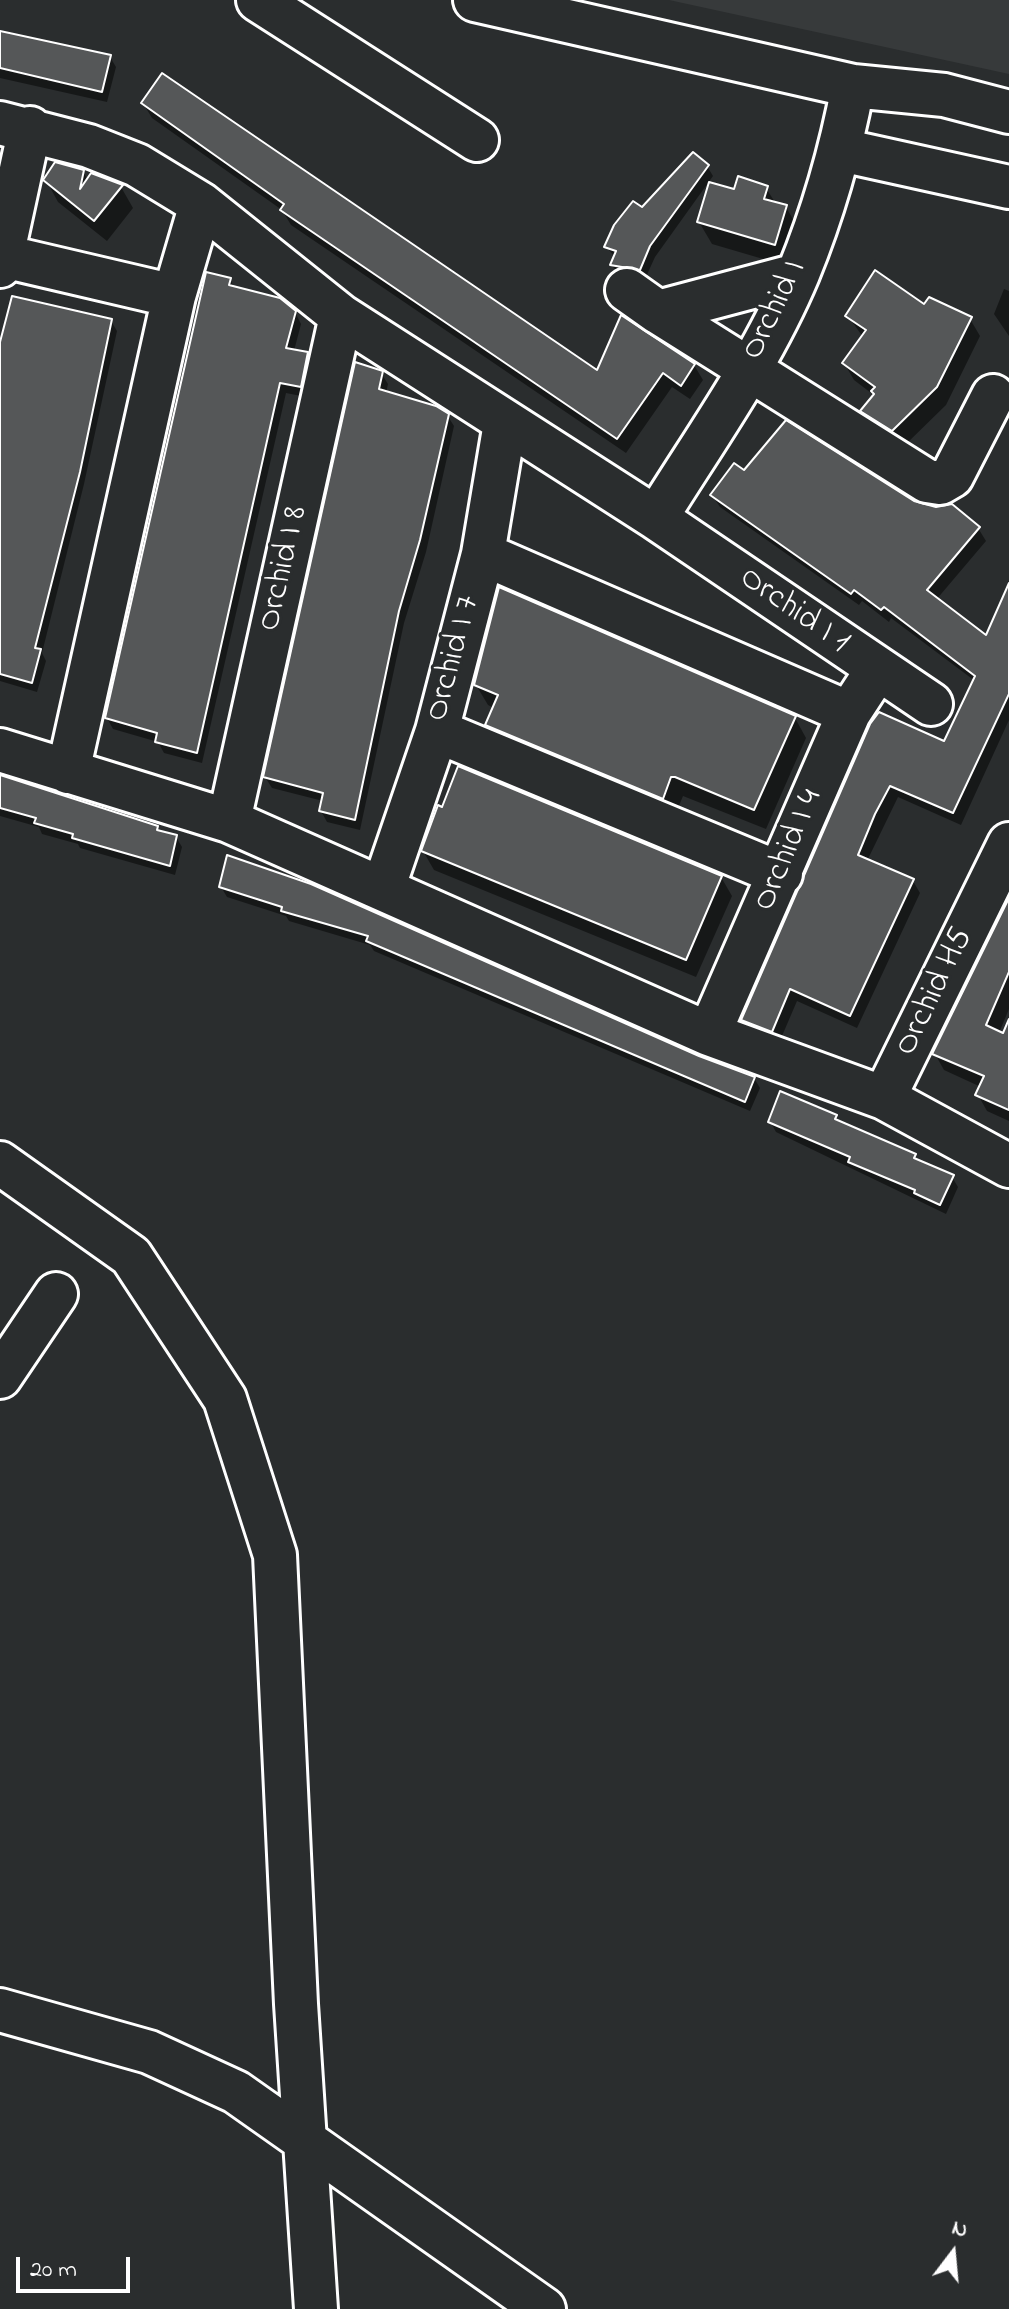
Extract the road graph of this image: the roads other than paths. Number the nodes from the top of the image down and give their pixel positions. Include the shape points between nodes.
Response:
1 (258, 0) edge
2 (475, 0) edge
3 (583, 11) edge
4 (853, 86) junction
5 (1009, 112) edge
6 (15, 126) edge
7 (477, 140) dead end
8 (841, 150) junction
9 (1009, 187) edge
10 (201, 204) junction
11 (1, 261) edge
12 (797, 275) junction
13 (174, 296) junction
14 (341, 316) junction
15 (749, 369) junction
16 (993, 396) dead end
17 (505, 423) junction
18 (656, 518) junction
19 (483, 554) junction
20 (877, 670) junction
21 (931, 704) dead end
22 (849, 713) junction
23 (437, 731) junction
24 (0, 750) edge
25 (68, 772) junction
26 (229, 821) junction
27 (1009, 844) edge
28 (781, 874) junction
29 (383, 889) junction
30 (709, 1034) junction
31 (884, 1098) junction
32 (0, 1163) edge
33 (1009, 1166) edge
34 (56, 1294) dead end
35 (0, 1377) edge
36 (0, 2010) edge
37 (304, 2138) junction
38 (316, 2309) edge
39 (544, 2309) edge

1 - 7 street
2 - 3 street
3 - 4 street
4 - 5 street via 944,95
4 - 8 street, Orchid I
6 - 10 street, Orchid I 1 via 137,165
6 - 11 street
8 - 9 street
8 - 12 street, Orchid I
10 - 13 street
10 - 14 street, Orchid I 1
11 - 13 street
12 - 15 street, Orchid I
12 - 15 street via 643,301
13 - 25 street
14 - 17 street, Orchid I 1
14 - 26 street, Orchid I 8
15 - 16 street via 927,481 940,483 952,476
15 - 18 street, Orchid I
17 - 18 street, Orchid I 1
17 - 19 street, Orchid I 7
18 - 20 street, Orchid I 1
19 - 22 street
19 - 23 street, Orchid I 7
20 - 21 street, Orchid I 1
20 - 22 street, Orchid I 4
22 - 28 street, Orchid I 4
23 - 28 street
23 - 29 street, Orchid I 7
24 - 25 street
25 - 26 street
26 - 29 street
27 - 31 street, Orchid H5
28 - 30 street, Orchid I 4
29 - 30 street
30 - 31 street
31 - 33 street
32 - 37 street via 131,1256 225,1399 275,1555
34 - 35 street
36 - 37 street via 149,2052 236,2092
37 - 38 street
37 - 39 street

